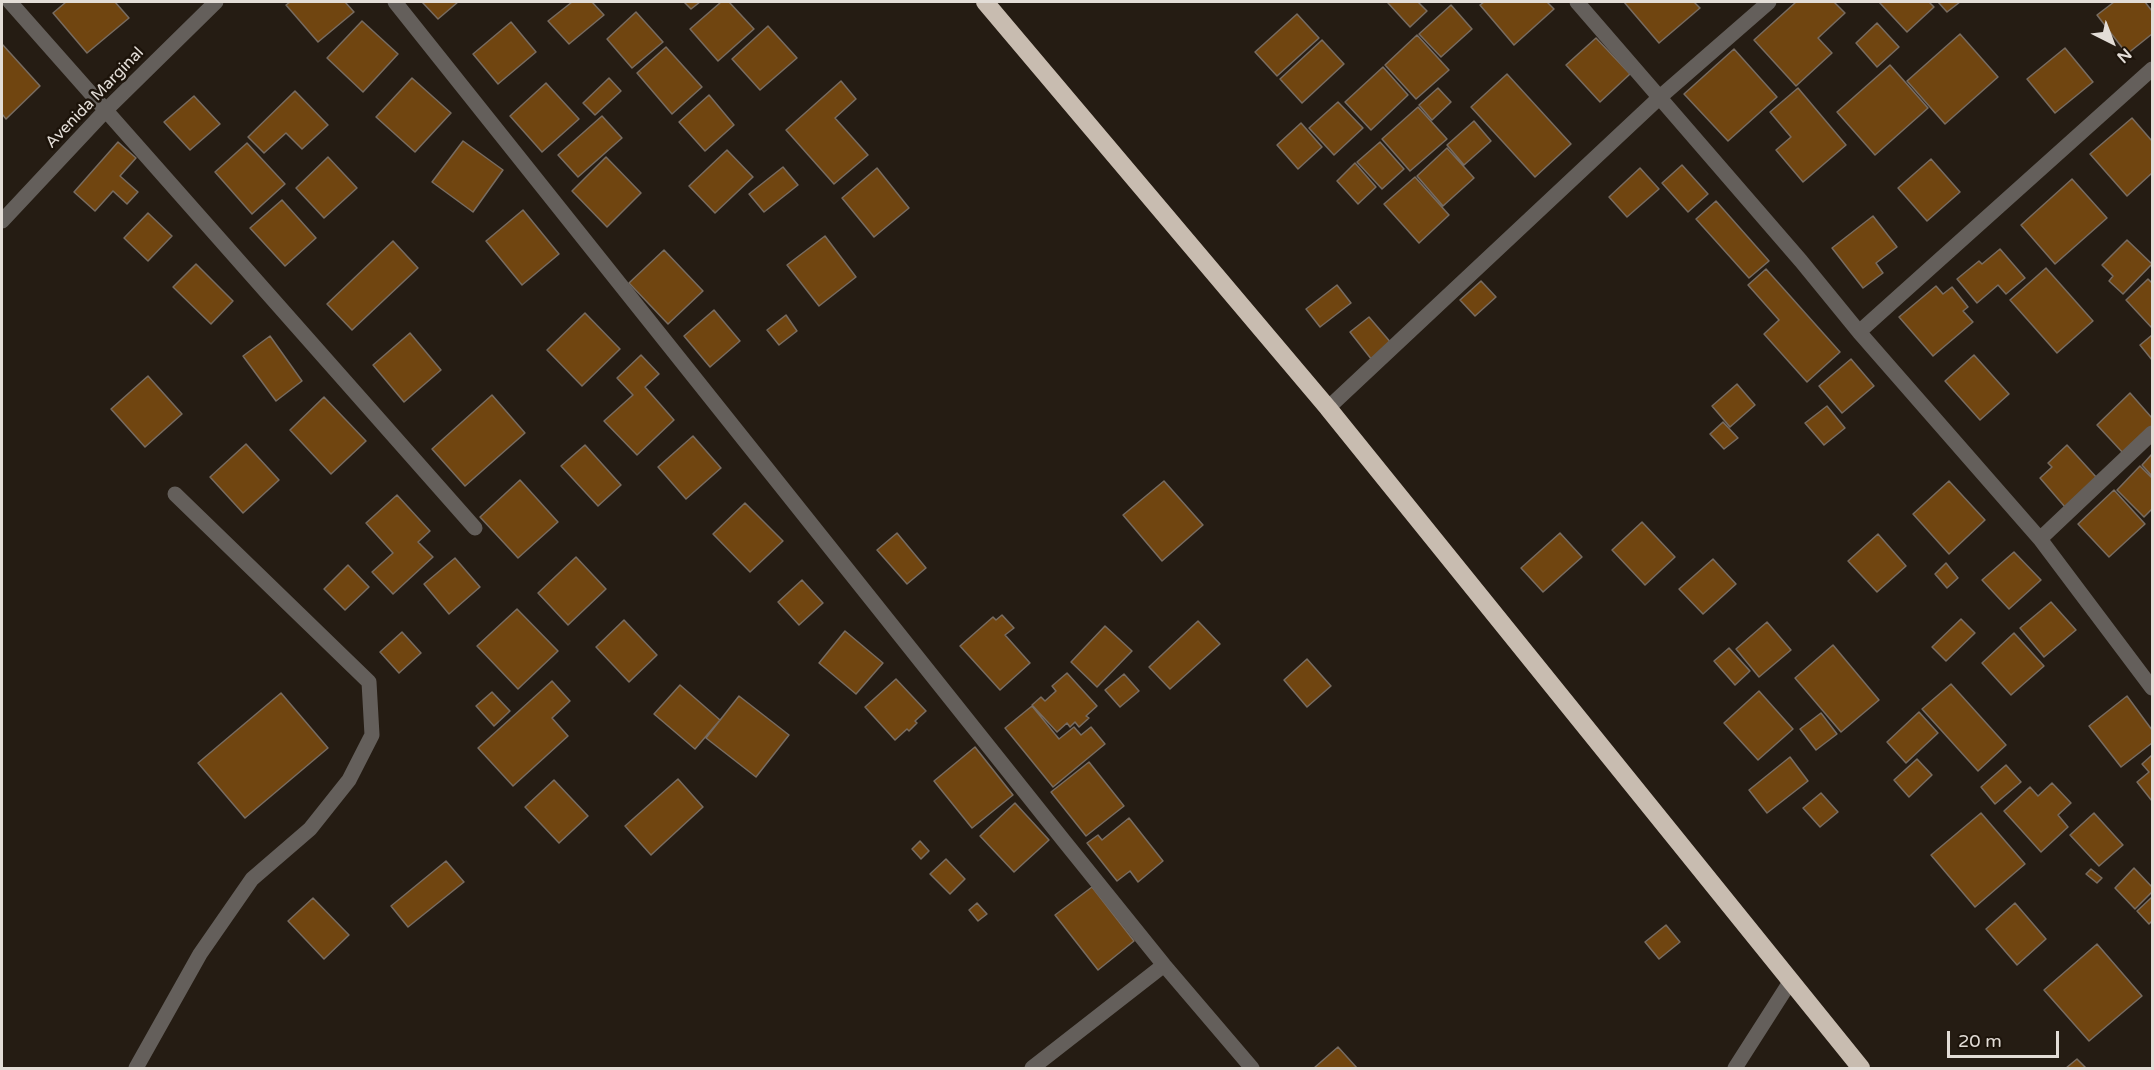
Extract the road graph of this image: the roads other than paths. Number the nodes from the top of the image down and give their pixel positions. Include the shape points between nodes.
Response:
1 (10, 2) edge
2 (216, 2) edge
3 (395, 2) edge
4 (985, 2) edge
5 (1577, 2) edge
6 (1769, 2) edge
7 (2152, 69) edge
8 (1660, 97) junction
9 (106, 110) junction
10 (2, 221) edge
11 (1859, 332) junction
12 (1328, 408) junction
13 (2152, 433) edge
14 (175, 494) dead end
15 (475, 528) dead end
16 (2040, 539) junction
17 (2152, 688) edge
18 (1164, 965) junction
19 (1790, 982) junction
20 (136, 1068) edge
21 (1032, 1068) edge
22 (1252, 1068) edge
23 (1735, 1068) edge
24 (1861, 1068) edge

1 - 9 street
2 - 9 street, Avenida Marginal
3 - 18 street
4 - 12 highway
5 - 8 street
6 - 8 street
7 - 11 street
8 - 11 street
8 - 12 street
9 - 10 street, Avenida Marginal
9 - 15 street
11 - 16 street
12 - 19 highway
13 - 16 street
14 - 20 street via 369,682 372,735 349,780 310,829 252,879 200,954
16 - 17 street
18 - 21 street
18 - 22 street
19 - 23 street
19 - 24 highway

